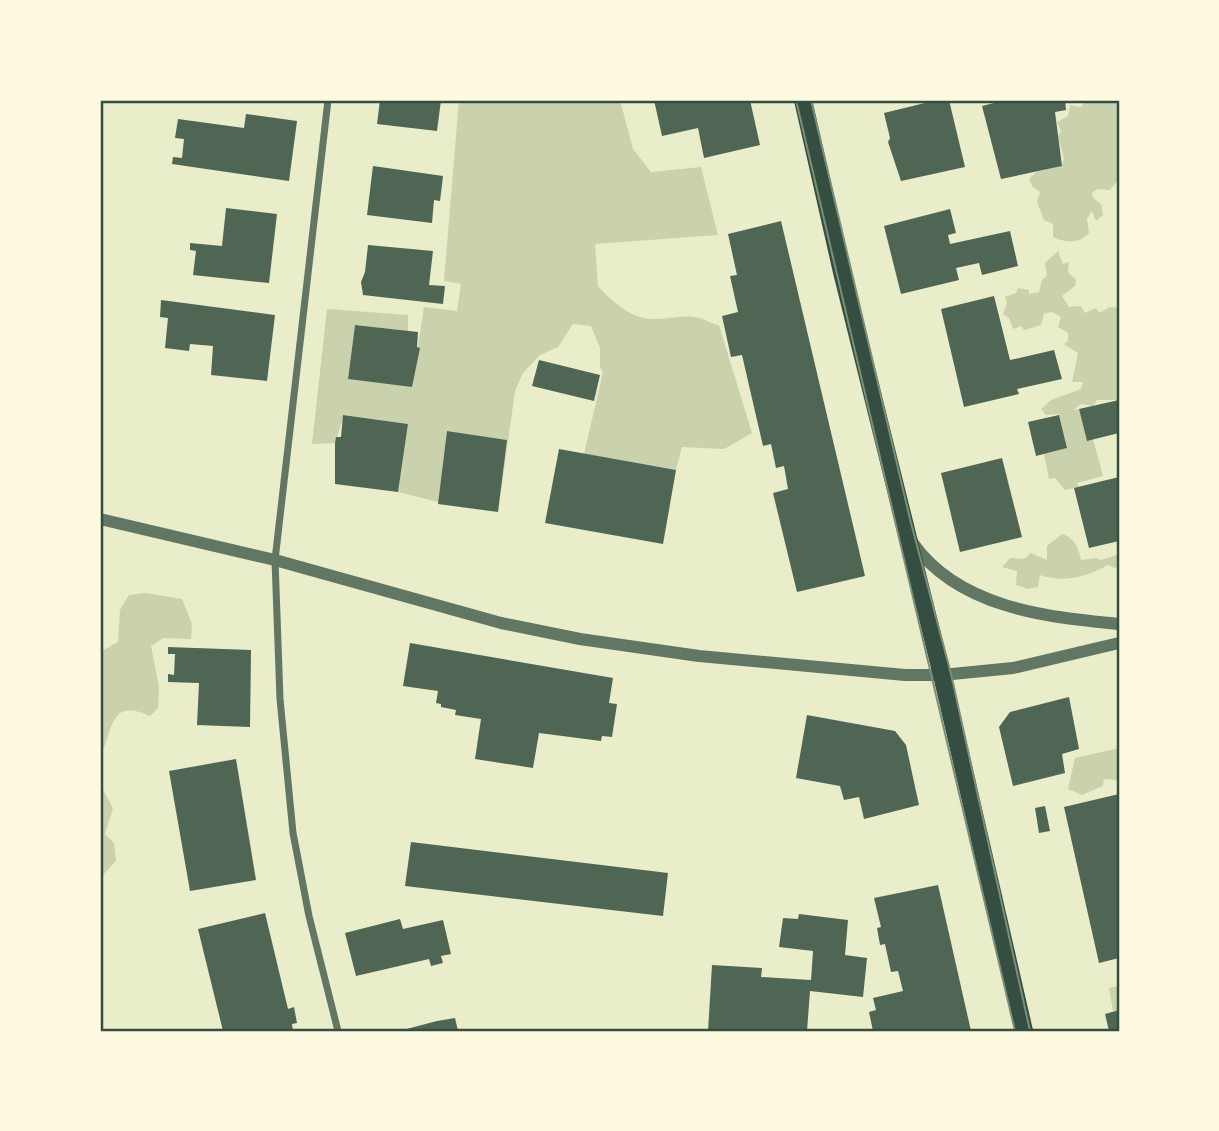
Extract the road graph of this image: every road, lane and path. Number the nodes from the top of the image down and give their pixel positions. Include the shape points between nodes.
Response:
1 (328, 100) edge
2 (803, 100) edge
3 (100, 519) edge
4 (906, 533) junction
5 (275, 560) junction
6 (1119, 624) edge
7 (1119, 643) edge
8 (942, 675) junction
9 (338, 1031) edge
10 (1024, 1031) edge

1 - 5 street
2 - 4 main road
3 - 5 street
4 - 6 street via 947,577 992,601 1030,612
4 - 8 main road
5 - 8 street via 500,623 580,639 775,664
5 - 9 street via 280,699 293,833
7 - 8 street via 1013,668
8 - 10 main road

